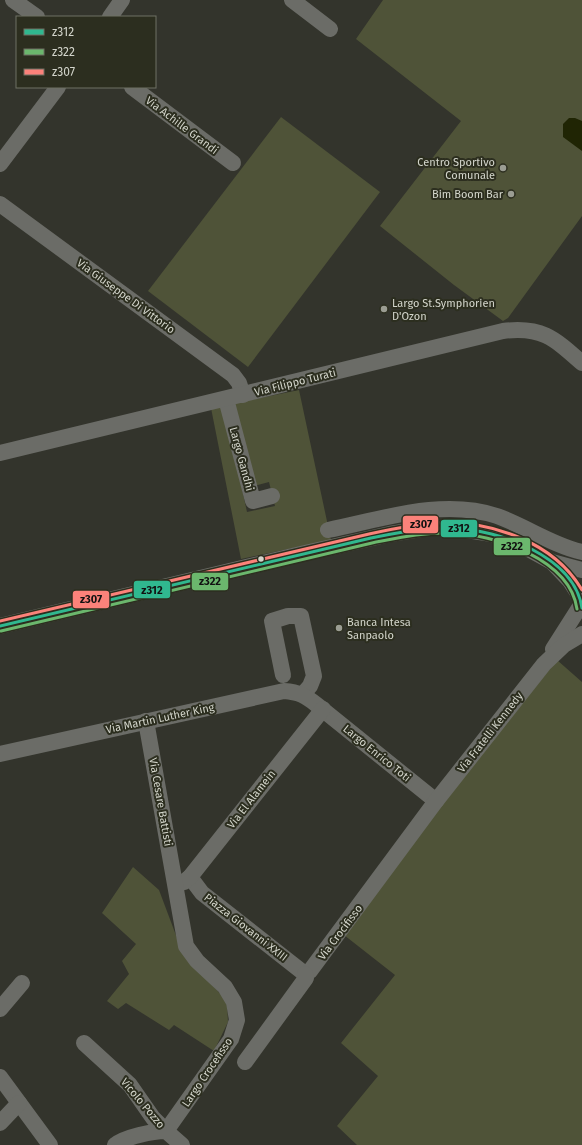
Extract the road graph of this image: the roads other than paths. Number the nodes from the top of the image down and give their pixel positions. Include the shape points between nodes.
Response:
1 (13, 0) edge
2 (122, 0) edge
3 (292, 0) edge
4 (35, 16) edge
5 (111, 16) edge
6 (330, 29) dead end
7 (57, 88) edge
8 (133, 88) edge
9 (233, 163) dead end
10 (0, 164) edge
11 (0, 204) edge
12 (582, 363) edge
13 (243, 395) junction
14 (226, 399) junction
15 (0, 453) edge
16 (272, 496) dead end
17 (328, 530) dead end
18 (582, 552) edge
19 (552, 562) junction
20 (582, 570) edge
21 (582, 601) edge
22 (0, 626) edge
23 (582, 634) edge
24 (544, 664) junction
25 (284, 675) dead end
26 (303, 694) junction
27 (320, 707) junction
28 (146, 721) junction
29 (0, 754) edge
30 (436, 801) junction
31 (190, 877) junction
32 (176, 884) junction
33 (305, 974) junction
34 (22, 983) dead end
35 (0, 1009) edge
36 (84, 1043) dead end
37 (245, 1062) dead end
38 (0, 1077) edge
39 (19, 1103) junction
40 (0, 1123) edge
41 (166, 1131) junction
42 (50, 1145) edge
43 (115, 1145) edge
44 (182, 1145) edge

1 - 4 street
2 - 5 street
3 - 6 street
7 - 10 street
8 - 9 street, Via Achille Grandi
11 - 13 street, Via Giuseppe Di Vittorio via 230,372
12 - 13 street, Via Filippo Turati via 547,334 520,329
13 - 14 street, Via Filippo Turati
14 - 15 street, Via Filippo Turati
14 - 16 street, Largo Gandhi via 253,501
17 - 18 street via 420,511 457,509 497,516
19 - 20 street
19 - 21 street via 570,581
19 - 22 street via 521,545 492,534 454,528 427,528 305,553
21 - 24 street, Via Fratelli Kennedy
23 - 24 street, Via Fratelli Kennedy via 564,645
24 - 30 street, Via Fratelli Kennedy
25 - 26 street via 272,622 288,616 301,616 314,676
26 - 27 street, Via Martin Luther King
26 - 28 street, Via Martin Luther King via 284,691
27 - 30 street, Largo Enrico Toti
27 - 31 street, Via El Alamein
28 - 29 street, Via Martin Luther King
28 - 32 street, Via Cesare Battisti
30 - 33 street, Via Crocifisso via 310,971
31 - 32 street, Via El Alamein
31 - 33 street, Piazza Giovanni XXIII via 202,893
32 - 41 street, Largo Crocefisso via 186,946 197,961 225,987 234,1002 237,1020 231,1039
33 - 37 street, Via Crocifisso via 306,978
34 - 35 street
36 - 41 street, Vicolo Pozzo via 130,1085 153,1118
38 - 39 street
39 - 40 street
39 - 42 street
41 - 43 street via 154,1131
41 - 44 street, Vicolo Pozzo

